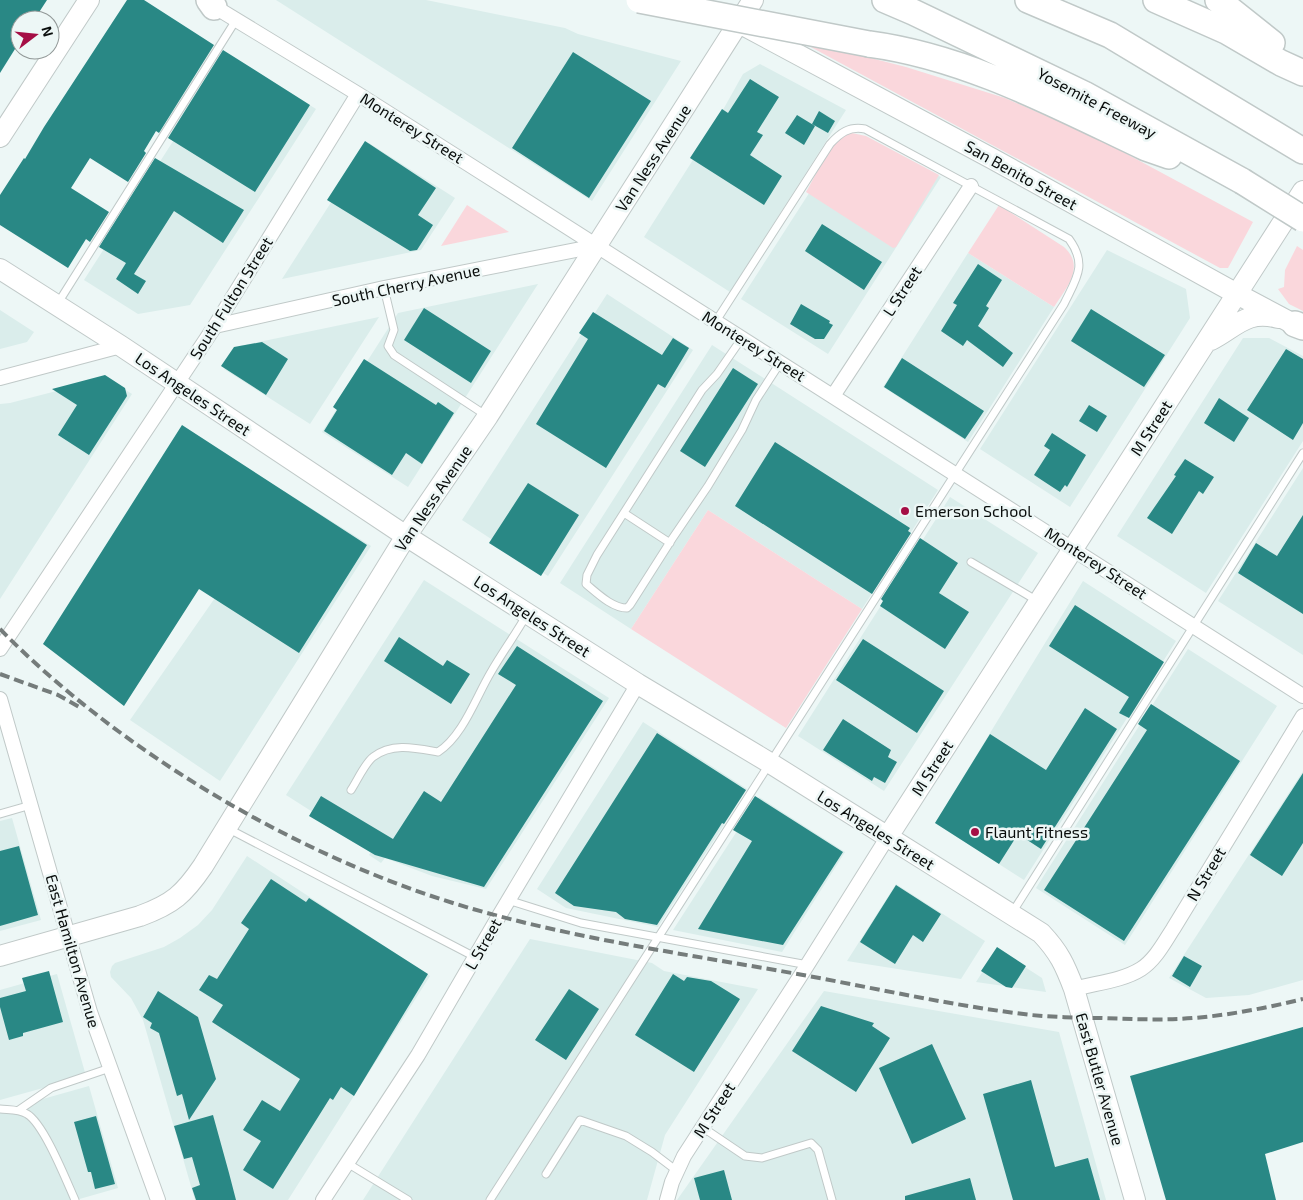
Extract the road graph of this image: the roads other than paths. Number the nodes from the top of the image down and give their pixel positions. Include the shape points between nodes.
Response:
1 (89, 0) edge
2 (640, 0) edge
3 (689, 0) edge
4 (753, 0) edge
5 (885, 0) edge
6 (1028, 0) edge
7 (1156, 0) edge
8 (1218, 0) edge
9 (209, 2) edge
10 (236, 20) junction
11 (738, 23) junction
12 (1303, 68) edge
13 (1303, 73) edge
14 (358, 94) junction
15 (0, 137) edge
16 (1303, 151) edge
17 (1242, 182) junction
18 (971, 186) junction
19 (1303, 191) edge
20 (1303, 219) edge
21 (596, 246) junction
22 (0, 269) edge
23 (384, 288) junction
24 (1237, 294) junction
25 (57, 305) junction
26 (716, 321) junction
27 (216, 326) junction
28 (1300, 326) edge
29 (742, 338) junction
30 (1206, 342) junction
31 (121, 346) junction
32 (780, 363) junction
33 (0, 378) edge
34 (177, 383) junction
35 (833, 396) junction
36 (488, 416) junction
37 (1303, 453) edge
38 (955, 474) junction
39 (624, 513) junction
40 (406, 536) junction
41 (670, 543) junction
42 (1073, 549) junction
43 (971, 562) dead end
44 (1039, 602) junction
45 (528, 614) junction
46 (1194, 626) junction
47 (0, 649) edge
48 (638, 684) junction
49 (1303, 696) edge
50 (0, 699) edge
51 (1303, 716) edge
52 (770, 763) junction
53 (351, 790) dead end
54 (31, 805) junction
55 (0, 814) edge
56 (226, 828) junction
57 (887, 838) junction
58 (508, 900) junction
59 (1012, 913) junction
60 (68, 937) junction
61 (658, 938) junction
62 (0, 956) edge
63 (476, 957) junction
64 (1063, 960) joint
65 (808, 964) junction
66 (1074, 989) junction
67 (110, 1068) junction
68 (0, 1109) edge
69 (19, 1110) junction
70 (702, 1127) junction
71 (347, 1163) junction
72 (677, 1171) junction
73 (546, 1174) dead end
74 (75, 1200) edge
75 (158, 1200) edge
76 (323, 1200) edge
77 (408, 1200) edge
78 (490, 1200) edge
79 (667, 1200) edge
80 (832, 1200) edge
81 (1135, 1200) edge

1 - 15 street
2 - 17 highway, bridge via 934,58 1014,86 1146,148
3 - 11 highway
4 - 11 street, Van Ness Avenue
5 - 17 highway, Yosemite Freeway via 1084,94
6 - 16 highway via 1110,35
7 - 13 highway via 1226,31
8 - 12 highway
9 - 10 street, Monterey Street
10 - 14 street, Monterey Street
10 - 25 lane
11 - 21 street, Van Ness Avenue
11 - 24 street, San Benito Street
14 - 21 street, Monterey Street
14 - 27 street, South Fulton Street
17 - 20 highway, Yosemite Freeway, bridge
18 - 26 lane via 865,129 840,133
18 - 35 street, L Street
18 - 38 lane via 1070,239 1080,261 1079,274 1064,304
19 - 24 street, M Street
21 - 23 street, South Cherry Avenue
21 - 26 street, Monterey Street
21 - 36 street, Van Ness Avenue
22 - 25 street, Los Angeles Street
23 - 27 street, South Cherry Avenue
23 - 36 lane via 394,330 388,346 394,356
24 - 28 street, San Benito Street
24 - 30 street, M Street
25 - 31 street, Los Angeles Street
26 - 29 street, Monterey Street
27 - 34 street, South Fulton Street
28 - 30 street, M Street via 1270,316 1259,316 1231,326
29 - 32 street, Monterey Street
29 - 39 lane via 702,390
30 - 42 street, M Street
31 - 33 street
31 - 34 street, Los Angeles Street
32 - 35 street, Monterey Street
32 - 41 lane via 708,486
34 - 40 street, Los Angeles Street
34 - 47 street, South Fulton Street
35 - 38 street, Monterey Street
36 - 40 street, Van Ness Avenue
37 - 46 lane
38 - 42 street, Monterey Street
38 - 52 lane
39 - 41 lane
39 - 41 lane via 587,575 586,584 602,596 621,608 627,608
40 - 45 street, Los Angeles Street
40 - 56 street, Van Ness Avenue
42 - 44 street, M Street
42 - 46 street, Monterey Street
43 - 44 lane
44 - 57 street, M Street
45 - 48 street, Los Angeles Street
45 - 53 lane via 456,736 446,747 438,752 397,746 384,751 372,758
46 - 49 street, Monterey Street
46 - 59 lane
48 - 52 street, Los Angeles Street
48 - 58 street, L Street
50 - 54 street, East Hamilton Avenue
51 - 66 street, N Street via 1173,930 1150,961 1124,976
52 - 57 street, Los Angeles Street
52 - 61 lane
54 - 55 lane
54 - 60 street, East Hamilton Avenue
56 - 60 street, Van Ness Avenue via 190,885 175,900 140,916
56 - 63 lane
57 - 59 street, Los Angeles Street
57 - 65 street, M Street
58 - 61 lane via 581,923
58 - 63 street, L Street
59 - 64 street, Los Angeles Street via 1041,933
60 - 62 street, Van Ness Avenue
60 - 67 street, East Hamilton Avenue
61 - 65 lane
61 - 78 lane
63 - 71 street, L Street via 418,1055
64 - 66 street, East Butler Avenue
65 - 70 street, M Street
66 - 81 street, East Butler Avenue
67 - 69 lane via 51,1088
67 - 75 street, East Hamilton Avenue
68 - 69 lane
69 - 74 lane via 35,1120
70 - 72 street, M Street
70 - 80 lane via 745,1156 762,1158 811,1143 818,1150
71 - 76 street, L Street
71 - 77 lane
72 - 73 lane via 626,1136 580,1120
72 - 79 street, M Street

